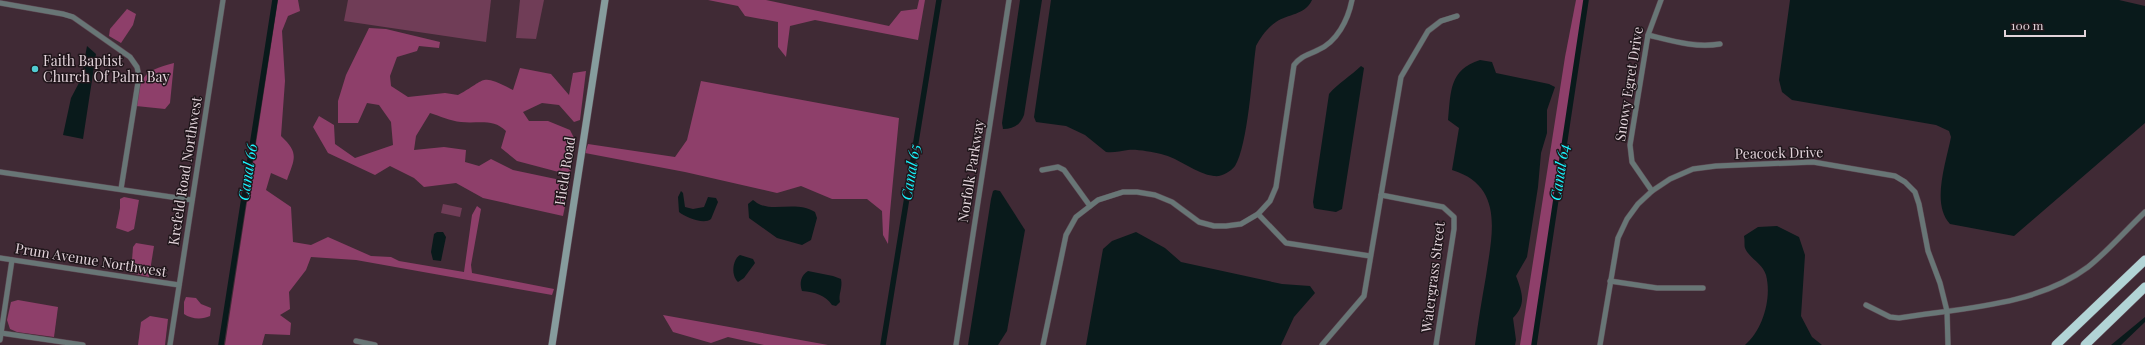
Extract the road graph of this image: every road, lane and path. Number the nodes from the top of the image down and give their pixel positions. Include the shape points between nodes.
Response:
1 (223, 0) edge
2 (605, 0) edge
3 (1009, 0) edge
4 (1352, 0) edge
5 (1661, 0) edge
6 (0, 3) edge
7 (1457, 16) dead end
8 (1648, 35) junction
9 (1720, 44) dead end
10 (1042, 170) dead end
11 (0, 172) edge
12 (121, 189) junction
13 (1652, 191) junction
14 (1381, 195) junction
15 (192, 200) junction
16 (1090, 206) junction
17 (2145, 212) edge
18 (1258, 214) junction
19 (1370, 256) junction
20 (0, 258) edge
21 (12, 260) junction
22 (2145, 260) edge
23 (1610, 281) junction
24 (179, 286) junction
25 (2145, 287) edge
26 (1703, 288) dead end
27 (1866, 305) dead end
28 (1947, 311) junction
29 (1, 333) junction
30 (0, 340) edge
31 (356, 342) dead end
32 (83, 345) edge
33 (170, 345) edge
34 (375, 345) edge
35 (552, 345) edge
36 (956, 345) edge
37 (1043, 345) edge
38 (1322, 345) edge
39 (1436, 345) edge
40 (1600, 345) edge
41 (1948, 345) edge
42 (2056, 345) edge
43 (2085, 345) edge

1 - 15 street, Krefeld Road Northwest
2 - 35 street, Hield Road
3 - 36 street, Norfolk Parkway
4 - 18 street via 1350,14 1340,30 1325,46 1305,54 1294,65 1276,187 1270,201
5 - 8 street, Snowy Egret Drive
6 - 12 street via 73,17 130,58 137,66 139,76
7 - 14 street via 1441,21 1428,31 1401,77
8 - 9 street via 1692,46
8 - 13 street, Snowy Egret Drive via 1630,154 1639,174
10 - 16 street via 1058,167 1064,170
11 - 12 street
12 - 15 street
13 - 23 street, Peacock Drive via 1627,219 1618,238
13 - 28 street, Peacock Drive via 1670,178 1693,169 1716,166 1823,163 1895,176 1915,192 1928,251
14 - 19 street
14 - 39 street, Watergrass Street via 1444,207 1454,217
15 - 24 street, Krefeld Road Northwest
16 - 18 street via 1109,195 1137,192 1155,195 1172,202 1199,222 1214,226 1241,224
16 - 37 street via 1076,218 1066,235
17 - 28 street via 2089,266 2050,289 2025,297
18 - 19 street via 1286,243
19 - 38 street via 1364,296
20 - 21 street, Prum Avenue Northwest
21 - 24 street, Prum Avenue Northwest
21 - 29 street
22 - 42 highway
23 - 26 street via 1657,288
23 - 40 street, Peacock Drive
24 - 33 street, Krefeld Road Northwest
25 - 43 highway
27 - 28 street via 1890,317
28 - 41 street, Peacock Drive
29 - 30 street
29 - 32 street
31 - 34 street

